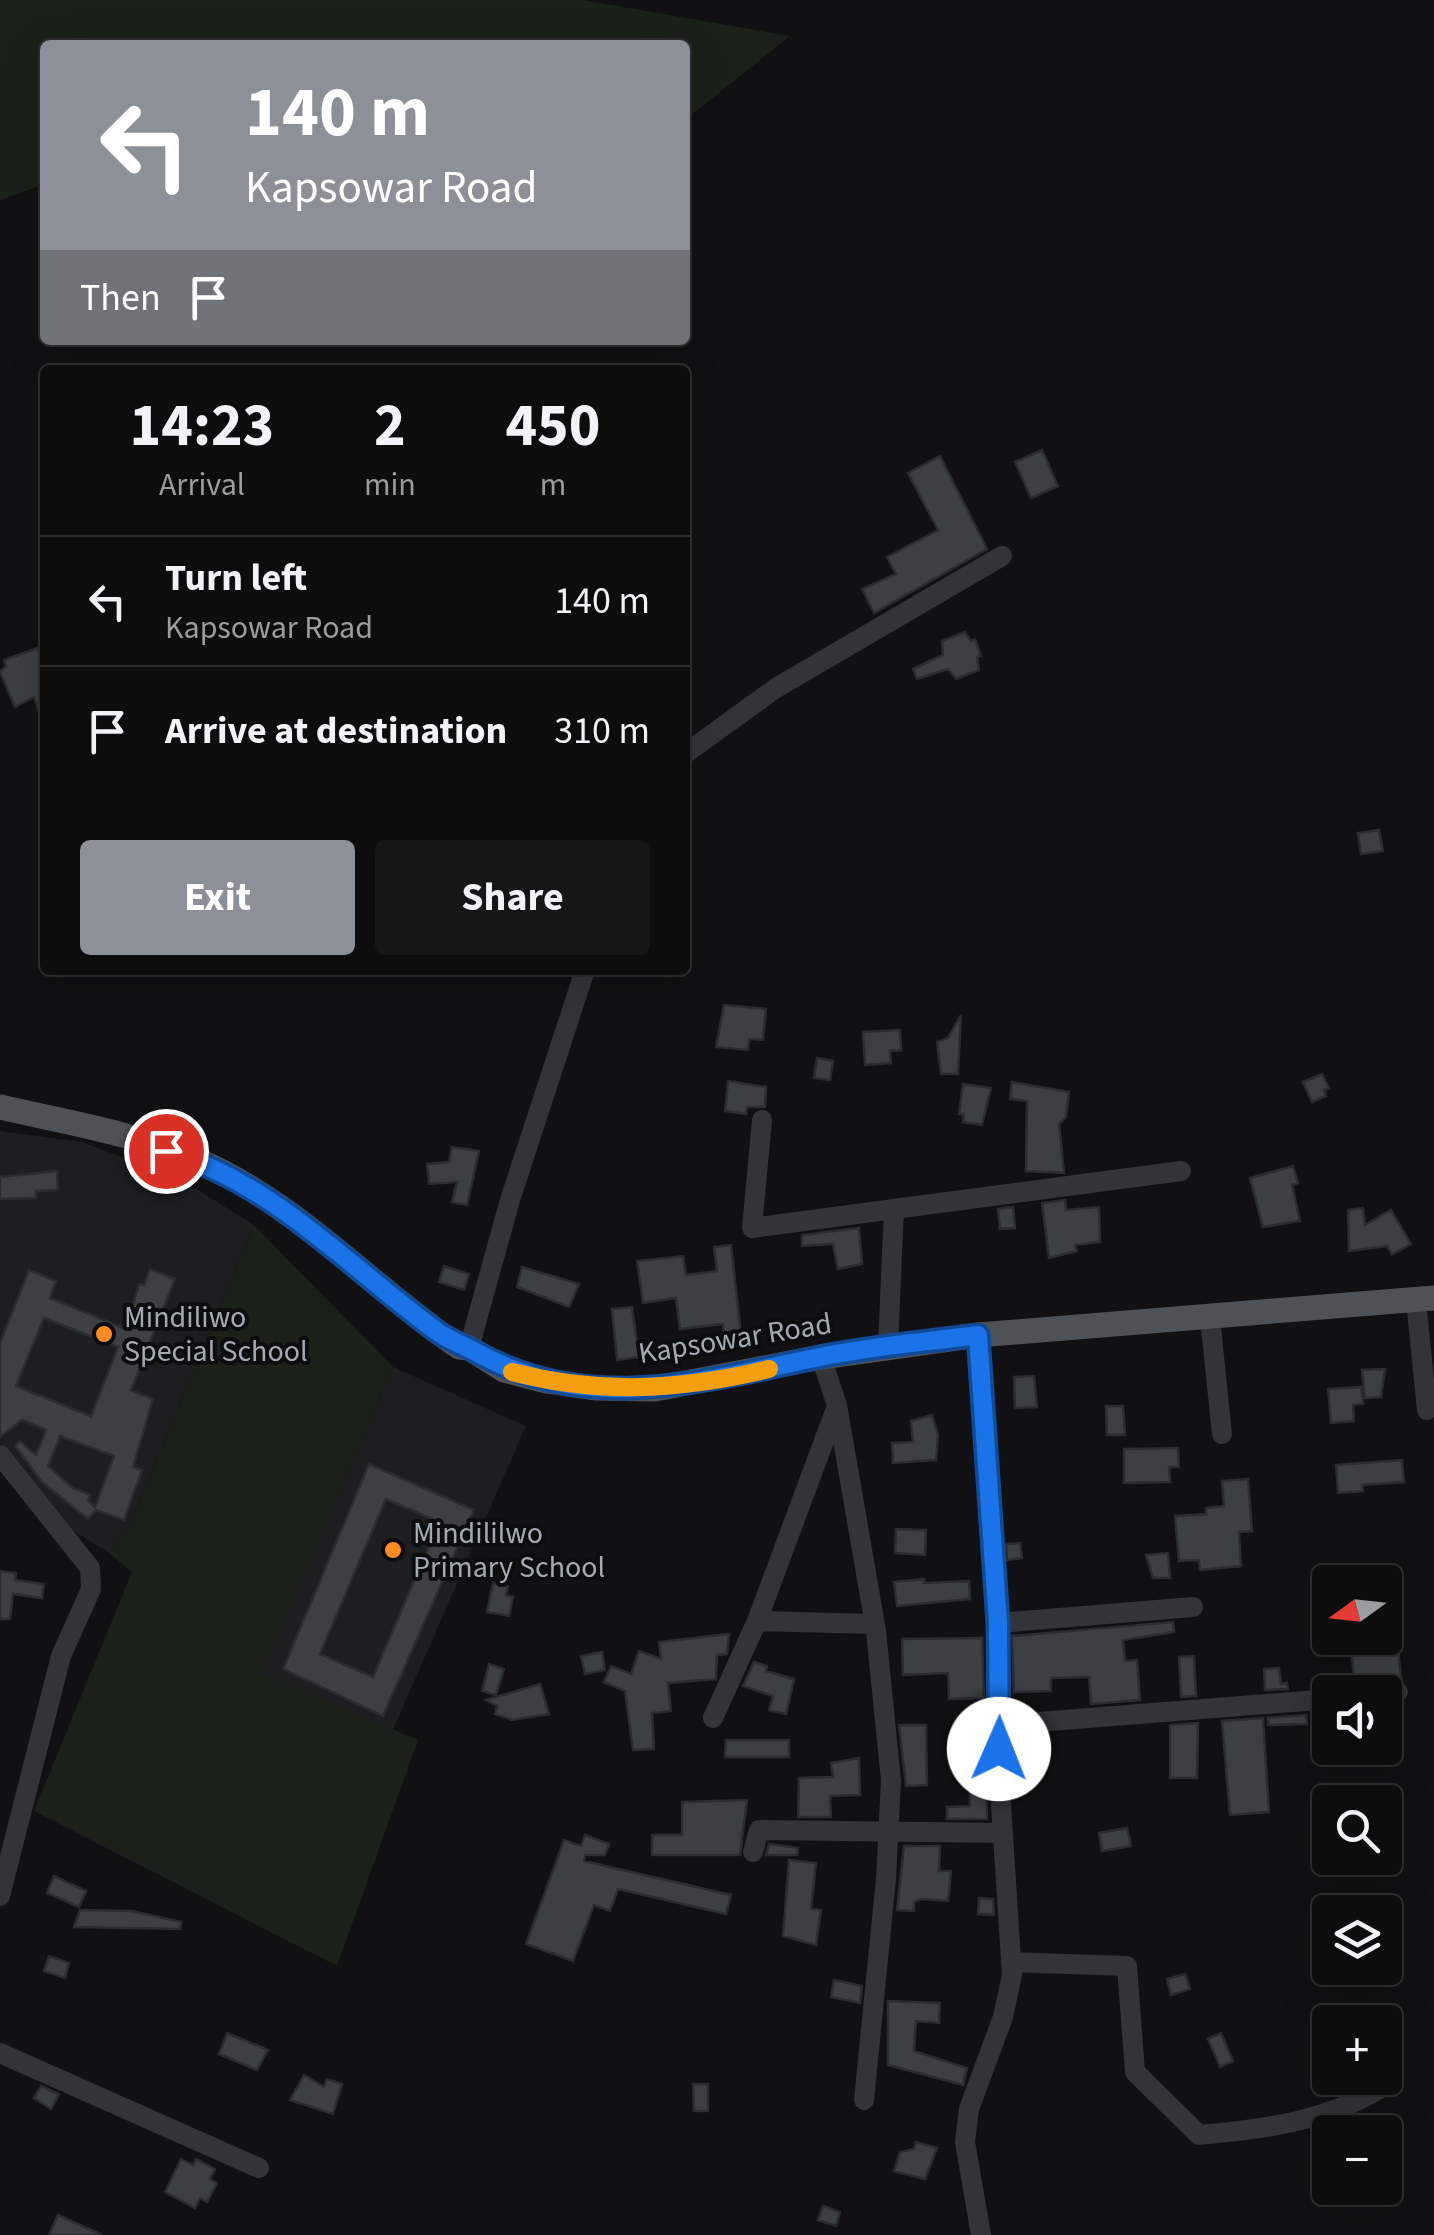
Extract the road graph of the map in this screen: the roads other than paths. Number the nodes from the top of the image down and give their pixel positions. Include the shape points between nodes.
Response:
1 (1002, 556) dead end
2 (690, 750) edge
3 (583, 975) edge
4 (0, 1106) edge
5 (762, 1120) dead end
6 (1181, 1171) dead end
7 (894, 1208) junction
8 (1425, 1299) edge
9 (1210, 1318) junction
10 (978, 1335) junction
11 (888, 1346) junction
12 (469, 1348) junction
13 (821, 1357) junction
14 (837, 1405) junction
15 (1428, 1410) dead end
16 (1222, 1434) dead end
17 (0, 1455) edge
18 (1193, 1607) dead end
19 (757, 1621) junction
20 (998, 1623) junction
21 (875, 1624) junction
22 (1312, 1700) edge
23 (714, 1718) dead end
24 (1000, 1725) junction
25 (889, 1832) junction
26 (1002, 1833) junction
27 (753, 1852) dead end
28 (0, 1896) edge
29 (1010, 1962) junction
30 (0, 2053) edge
31 (1370, 2095) edge
32 (864, 2100) dead end
33 (259, 2168) dead end
34 (981, 2235) edge

1 - 2 street via 776,688
3 - 12 street
4 - 12 main road, Kapsowar Road via 215,1169 314,1232 435,1330
5 - 7 street via 752,1228
6 - 7 street
7 - 11 street
8 - 9 main road, Kapsowar Road
8 - 15 street
9 - 10 main road, Kapsowar Road
9 - 16 street
10 - 11 main road, Kapsowar Road
10 - 20 street
11 - 13 main road, Kapsowar Road
12 - 13 main road, Kapsowar Road via 504,1370 594,1388 655,1389
13 - 14 street
14 - 19 street
14 - 21 street
17 - 28 street via 90,1568 91,1590 61,1656
18 - 20 street
19 - 21 street
19 - 23 street
20 - 24 street
21 - 25 street via 892,1780
22 - 24 street
24 - 26 street
25 - 26 street
25 - 27 street via 758,1830
25 - 32 street
26 - 29 street
29 - 31 street via 1128,1966 1135,2072 1199,2135 1297,2124
29 - 34 street via 1004,2018 968,2109 965,2142
30 - 33 street

